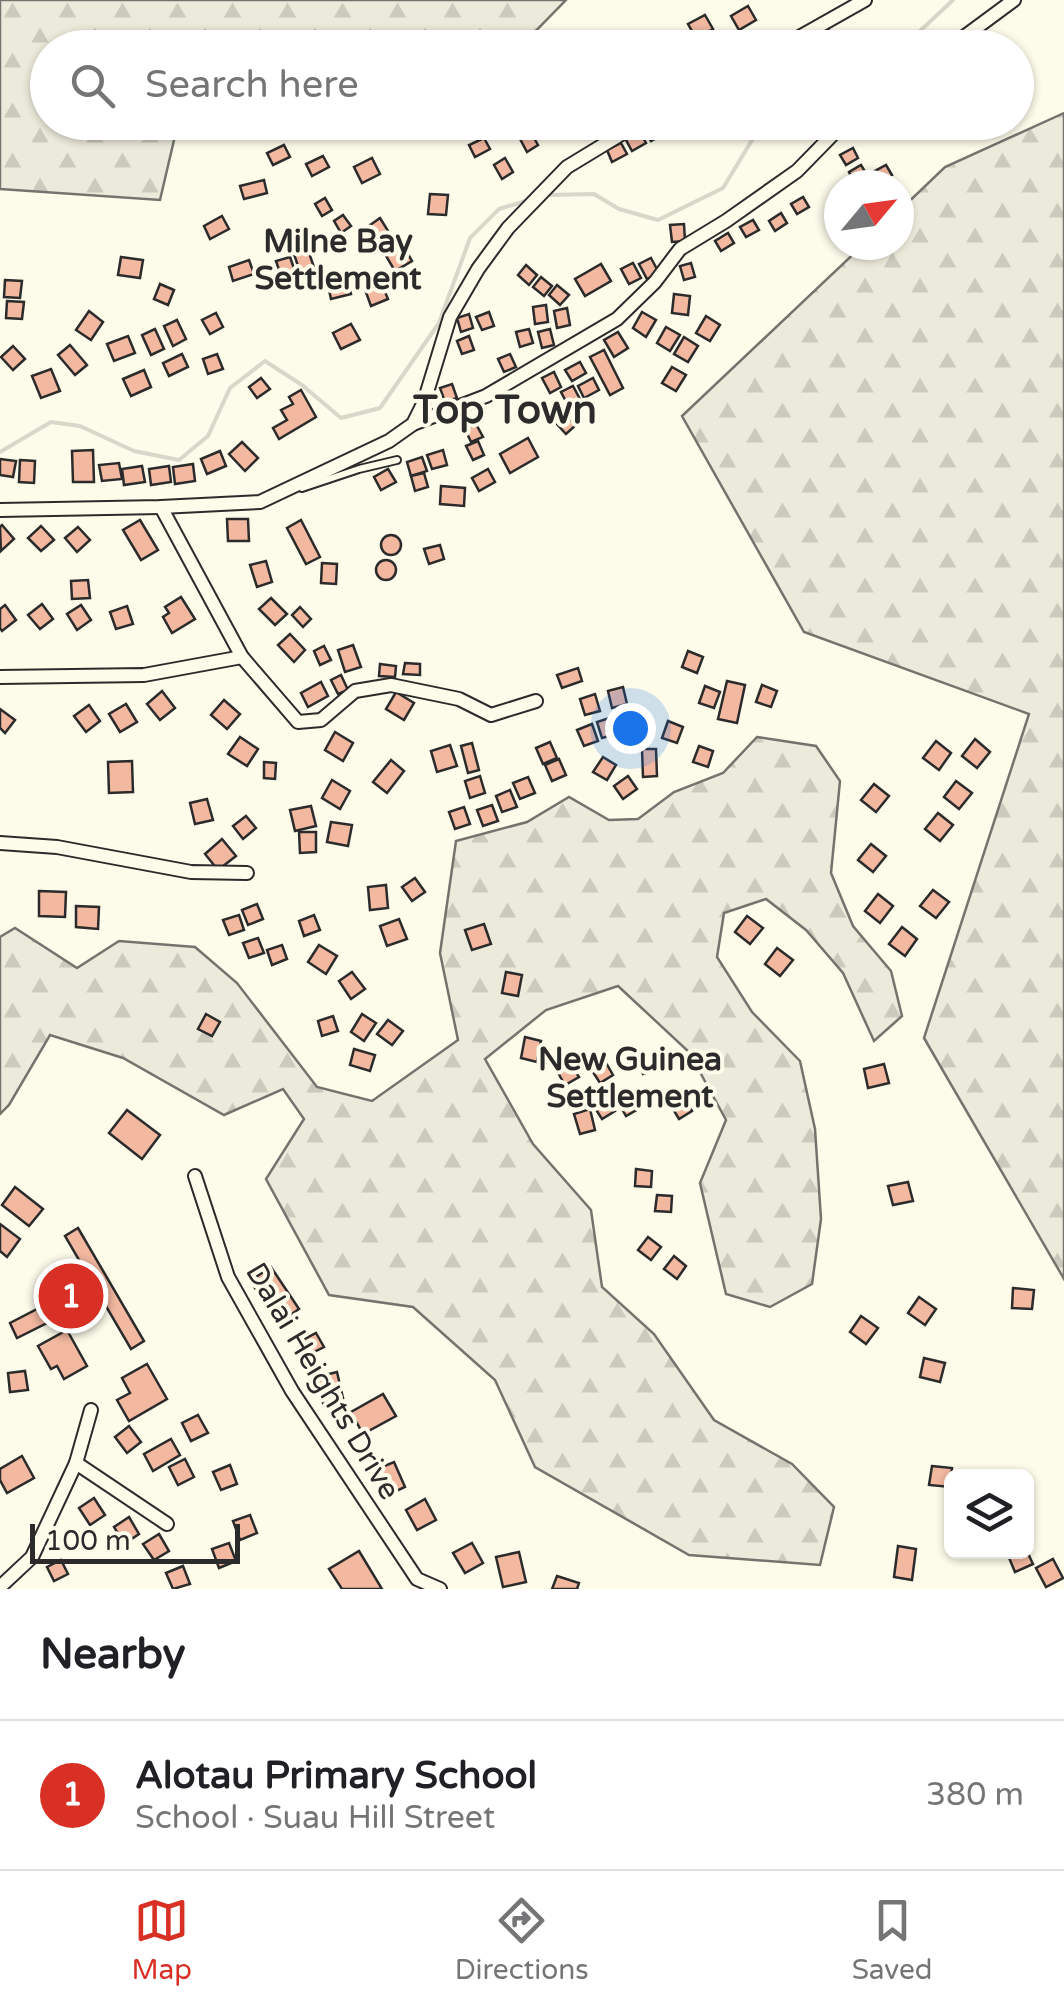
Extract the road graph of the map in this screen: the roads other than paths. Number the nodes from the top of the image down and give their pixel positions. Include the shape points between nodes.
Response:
1 (865, 0) edge
2 (1014, 0) edge
3 (812, 30) edge
4 (973, 30) edge
5 (611, 140) edge
6 (828, 140) edge
7 (413, 424) junction
8 (397, 460) dead end
9 (260, 502) junction
10 (161, 507) junction
11 (0, 510) edge
12 (242, 656) junction
13 (0, 677) edge
14 (536, 701) dead end
15 (0, 843) edge
16 (247, 873) dead end
17 (195, 1176) dead end
18 (91, 1410) dead end
19 (76, 1463) junction
20 (167, 1524) dead end
21 (0, 1587) edge
22 (440, 1589) edge

1 - 3 street
2 - 4 street
5 - 7 street via 567,167 478,269 450,317
6 - 7 street via 797,172 680,249 617,318 486,396
7 - 9 street
8 - 9 lane
9 - 10 street
10 - 11 street
10 - 12 street
12 - 13 street via 144,674
12 - 14 street via 298,722 321,720 355,691 391,685 460,699 491,716
15 - 16 street via 191,872
17 - 22 street, Dalai Heights Drive via 228,1277 292,1391 417,1578
18 - 19 street
19 - 20 street
19 - 21 street via 32,1557

